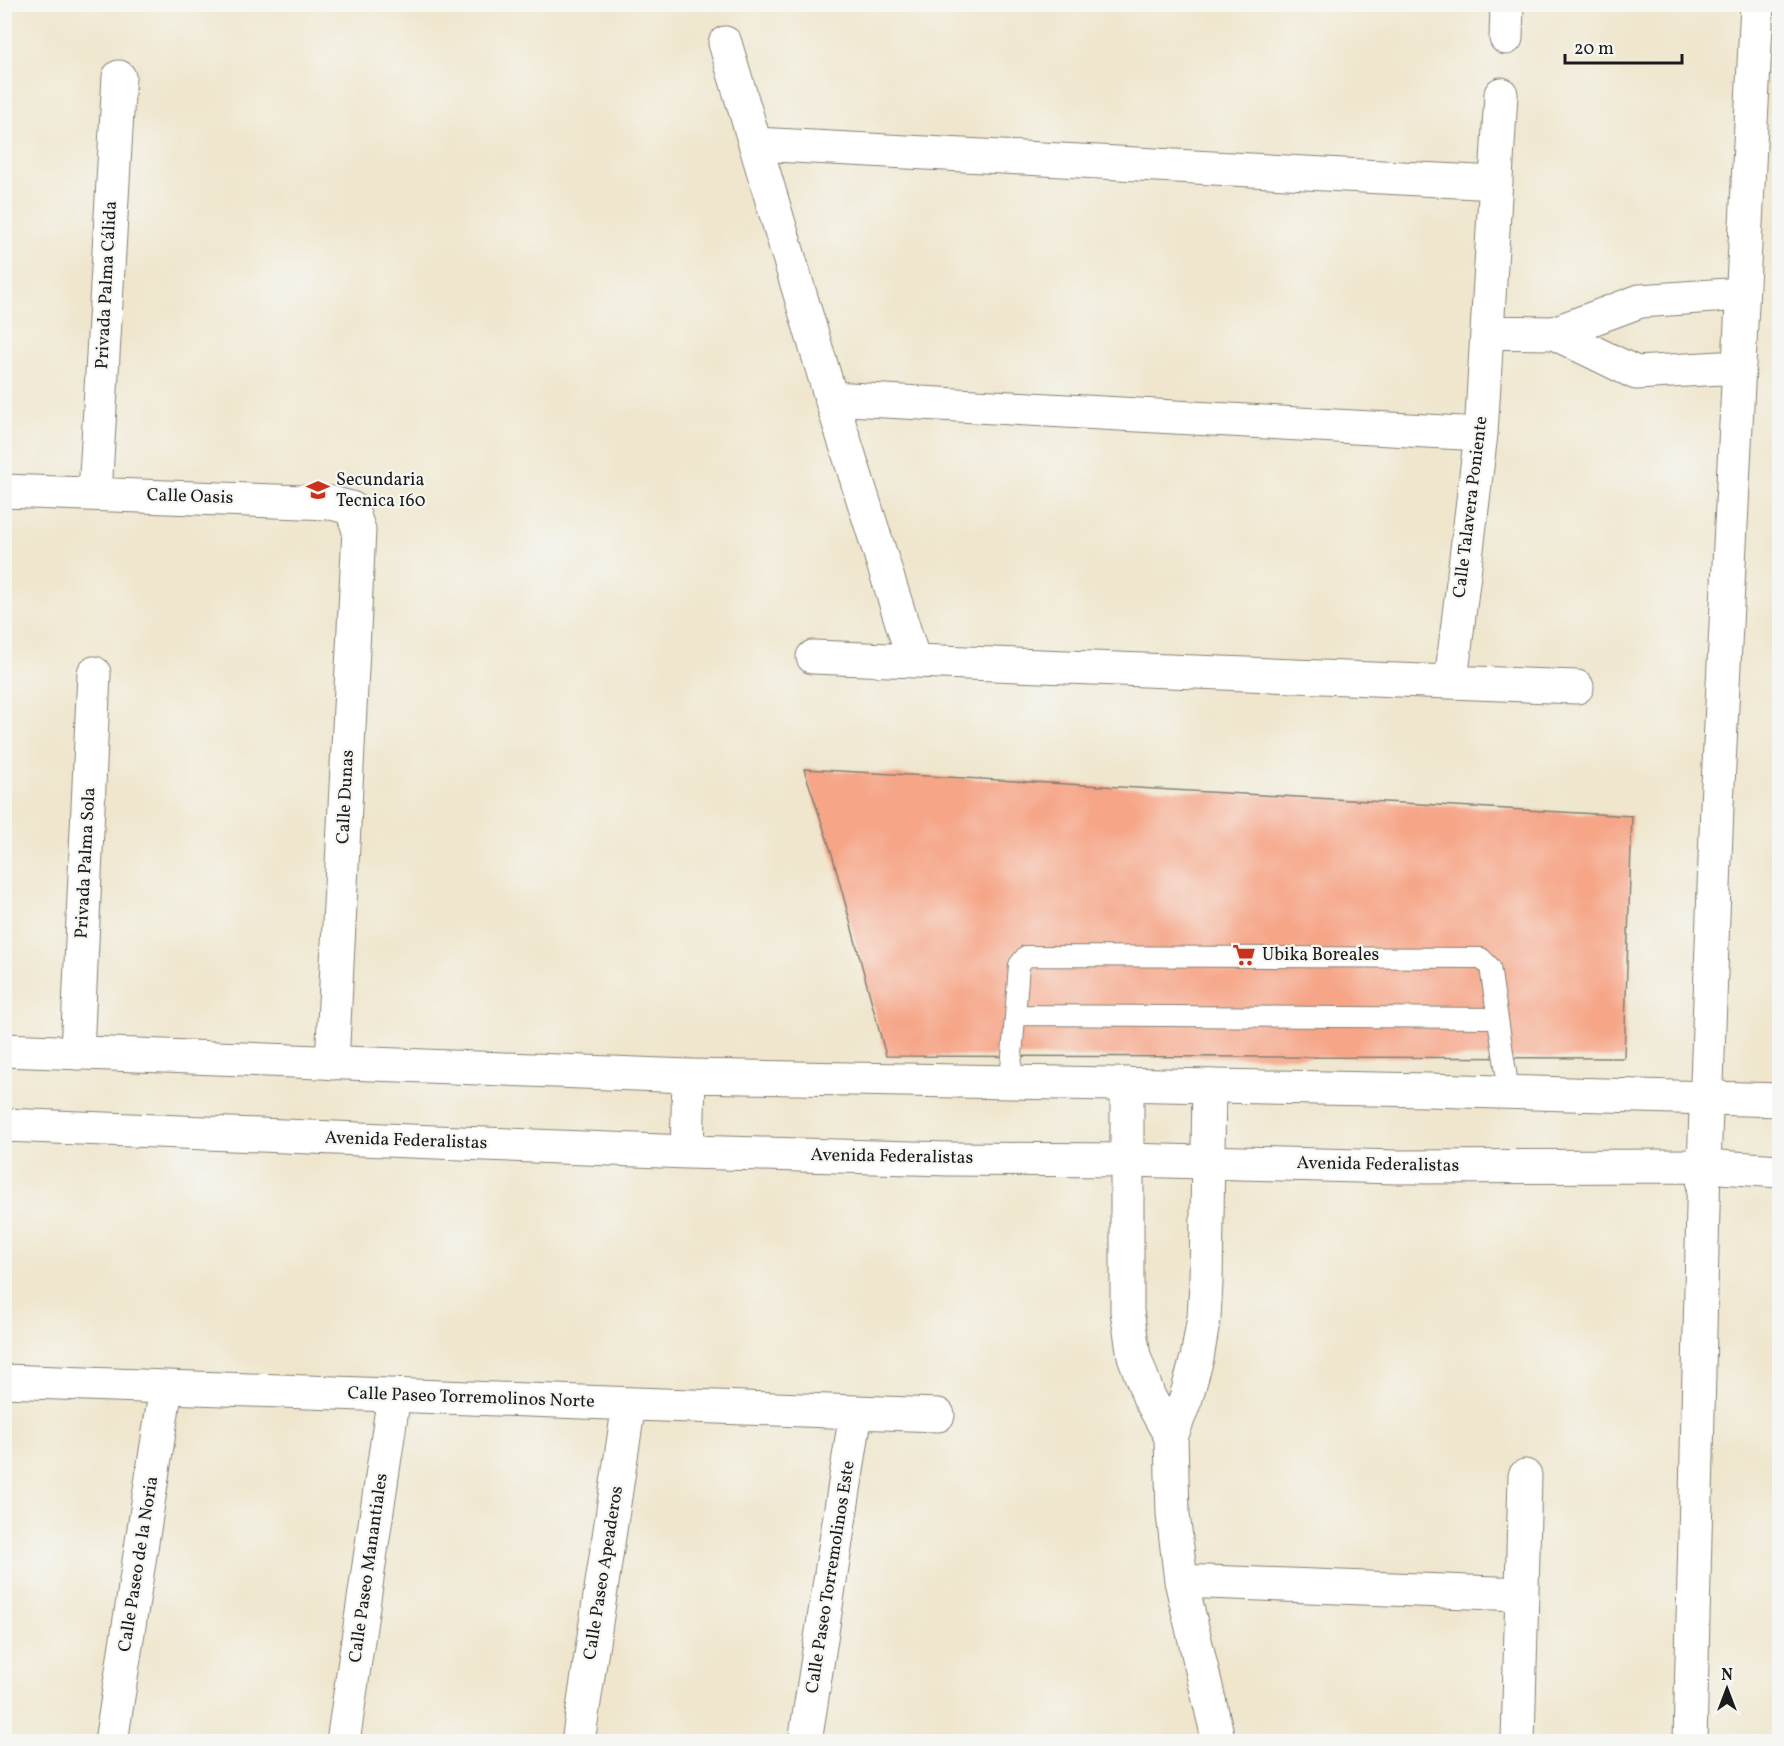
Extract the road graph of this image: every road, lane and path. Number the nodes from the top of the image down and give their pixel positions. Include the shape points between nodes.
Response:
1 (1508, 4) edge
2 (1757, 4) edge
3 (1506, 38) dead end
4 (725, 43) dead end
5 (119, 77) dead end
6 (1501, 94) dead end
7 (756, 144) junction
8 (1497, 183) junction
9 (1742, 294) junction
10 (1487, 332) junction
11 (1554, 333) junction
12 (1738, 367) junction
13 (831, 398) junction
14 (1481, 434) junction
15 (4, 491) edge
16 (95, 494) junction
17 (359, 531) joint
18 (813, 657) dead end
19 (914, 661) junction
20 (94, 673) dead end
21 (1451, 681) junction
22 (1577, 687) dead end
23 (1015, 1015) junction
24 (1498, 1018) junction
25 (4, 1050) edge
26 (77, 1053) junction
27 (332, 1063) junction
28 (689, 1076) junction
29 (1010, 1082) junction
30 (1127, 1084) junction
31 (1209, 1086) junction
32 (1509, 1092) junction
33 (1706, 1098) junction
34 (1779, 1100) edge
35 (4, 1125) edge
36 (687, 1152) junction
37 (1127, 1160) junction
38 (1208, 1162) junction
39 (1704, 1166) junction
40 (1779, 1171) edge
41 (4, 1381) edge
42 (166, 1387) junction
43 (394, 1395) junction
44 (629, 1404) junction
45 (856, 1412) junction
46 (938, 1415) dead end
47 (1171, 1437) junction
48 (1525, 1476) dead end
49 (1181, 1581) junction
50 (1522, 1594) junction
51 (111, 1742) edge
52 (343, 1742) edge
53 (578, 1742) edge
54 (805, 1742) edge
55 (1219, 1742) edge
56 (1518, 1742) edge
57 (1690, 1742) edge

1 - 3 street
2 - 9 street
4 - 7 street
5 - 16 street, Privada Palma Cálida
6 - 8 street, Calle Talavera Poniente
7 - 8 street
7 - 13 street
8 - 10 street, Calle Talavera Poniente
9 - 11 street via 1640,301
9 - 12 street
10 - 11 street
10 - 14 street, Calle Talavera Poniente
11 - 12 street via 1636,373
12 - 33 street
13 - 14 street
13 - 19 street
14 - 21 street, Calle Talavera Poniente
15 - 16 street, Calle Oasis
16 - 17 street, Calle Oasis via 331,502 351,508
17 - 27 street, Calle Dunas
18 - 19 street
19 - 21 street
20 - 26 street, Privada Palma Sola
21 - 22 street
23 - 24 lane
23 - 24 lane via 1019,965 1026,956 1481,958 1490,967
23 - 29 lane
24 - 32 lane
25 - 26 street
26 - 27 street
27 - 28 street
28 - 29 street
28 - 36 street
29 - 30 street
30 - 31 street
30 - 37 street
31 - 32 street
31 - 38 street
32 - 33 street
33 - 34 street
33 - 39 street
35 - 36 street, Avenida Federalistas
36 - 37 street, Avenida Federalistas
37 - 38 street, Avenida Federalistas
37 - 47 street via 1127,1311 1134,1356 1149,1397
38 - 39 street, Avenida Federalistas via 1397,1167
38 - 47 street via 1204,1317 1186,1398
39 - 40 street, Avenida Federalistas
39 - 57 street
41 - 42 street, Calle Paseo Torremolinos Norte
42 - 43 street, Calle Paseo Torremolinos Norte
42 - 51 street, Calle Paseo de la Noria
43 - 44 street, Calle Paseo Torremolinos Norte
43 - 52 street, Calle Paseo Manantiales
44 - 45 street, Calle Paseo Torremolinos Norte
44 - 53 street, Calle Paseo Apeaderos
45 - 46 street, Calle Paseo Torremolinos Norte
45 - 54 street, Calle Paseo Torremolinos Este
47 - 49 street via 1173,1514
48 - 50 street
49 - 50 street
49 - 55 street
50 - 56 street

